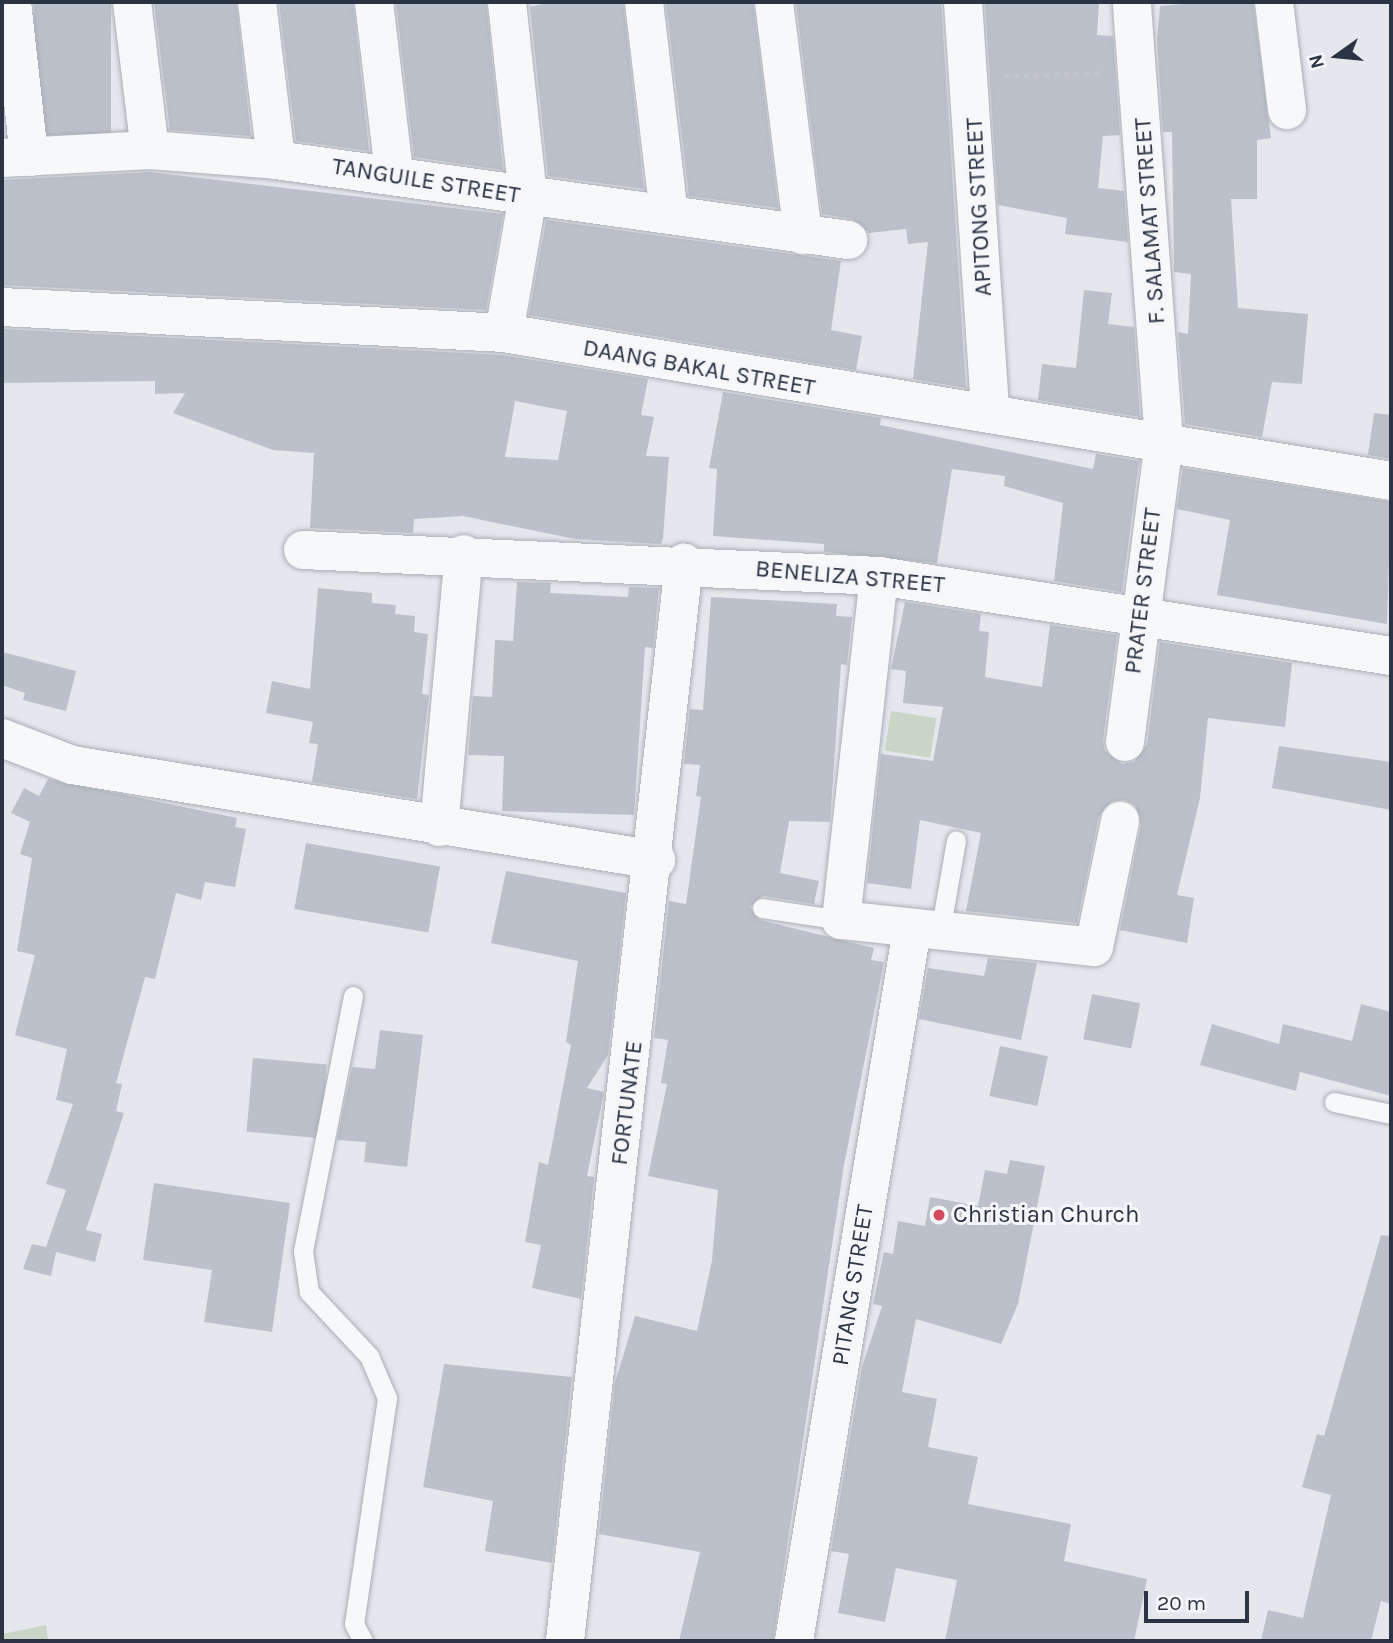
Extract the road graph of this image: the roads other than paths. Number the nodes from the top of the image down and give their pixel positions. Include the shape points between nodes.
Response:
1 (12, 2) edge
2 (132, 2) edge
3 (257, 2) edge
4 (374, 2) edge
5 (508, 2) edge
6 (644, 2) edge
7 (774, 2) edge
8 (963, 2) edge
9 (1132, 2) edge
10 (1274, 2) edge
11 (1287, 110) dead end
12 (150, 150) junction
13 (15, 158) edge
14 (276, 160) junction
15 (394, 173) junction
16 (528, 197) junction
17 (669, 215) junction
18 (803, 235) junction
19 (848, 240) dead end
20 (2, 307) edge
21 (504, 333) junction
22 (990, 413) junction
23 (1164, 441) junction
24 (1391, 481) edge
25 (303, 550) dead end
26 (464, 554) junction
27 (684, 563) junction
28 (879, 576) junction
29 (1138, 616) junction
30 (1391, 656) edge
31 (2, 738) edge
32 (1125, 742) dead end
33 (1120, 821) dead end
34 (439, 827) junction
35 (956, 840) dead end
36 (656, 860) junction
37 (762, 908) dead end
38 (841, 920) junction
39 (926, 931) junction
40 (353, 996) dead end
41 (1334, 1102) dead end
42 (1391, 1114) edge
43 (363, 1641) edge
44 (565, 1641) edge
45 (794, 1641) edge

1 - 13 street
2 - 12 street
3 - 14 street
4 - 15 street
5 - 16 street
6 - 17 street
7 - 18 street
8 - 22 street, APITONG STREET via 972,78
9 - 23 street, F. SALAMAT STREET
10 - 11 street
12 - 13 street, TANGUILE STREET
12 - 14 street, TANGUILE STREET
14 - 15 street, TANGUILE STREET
15 - 16 street, TANGUILE STREET
16 - 17 street, TANGUILE STREET
16 - 21 street
17 - 18 street, TANGUILE STREET
18 - 19 street, TANGUILE STREET
20 - 21 street, DAANG BAKAL STREET
21 - 22 street, DAANG BAKAL STREET via 782,384
22 - 23 street, DAANG BAKAL STREET
23 - 24 street, DAANG BAKAL STREET
23 - 29 street, PRATER STREET
25 - 26 street, BENELIZA STREET
26 - 27 street, BENELIZA STREET
26 - 34 street
27 - 28 street, BENELIZA STREET
27 - 36 street, FORTUNATE
28 - 29 street, BENELIZA STREET
28 - 38 street
29 - 30 street, BENELIZA STREET
29 - 32 street, PRATER STREET
31 - 34 street via 72,765
33 - 39 street via 1094,947
34 - 36 street
35 - 39 lane
36 - 44 street, FORTUNATE
37 - 38 lane
38 - 39 street
39 - 45 street, PITANG STREET
40 - 43 lane via 303,1251 309,1292 369,1356 387,1398 354,1624
41 - 42 lane

